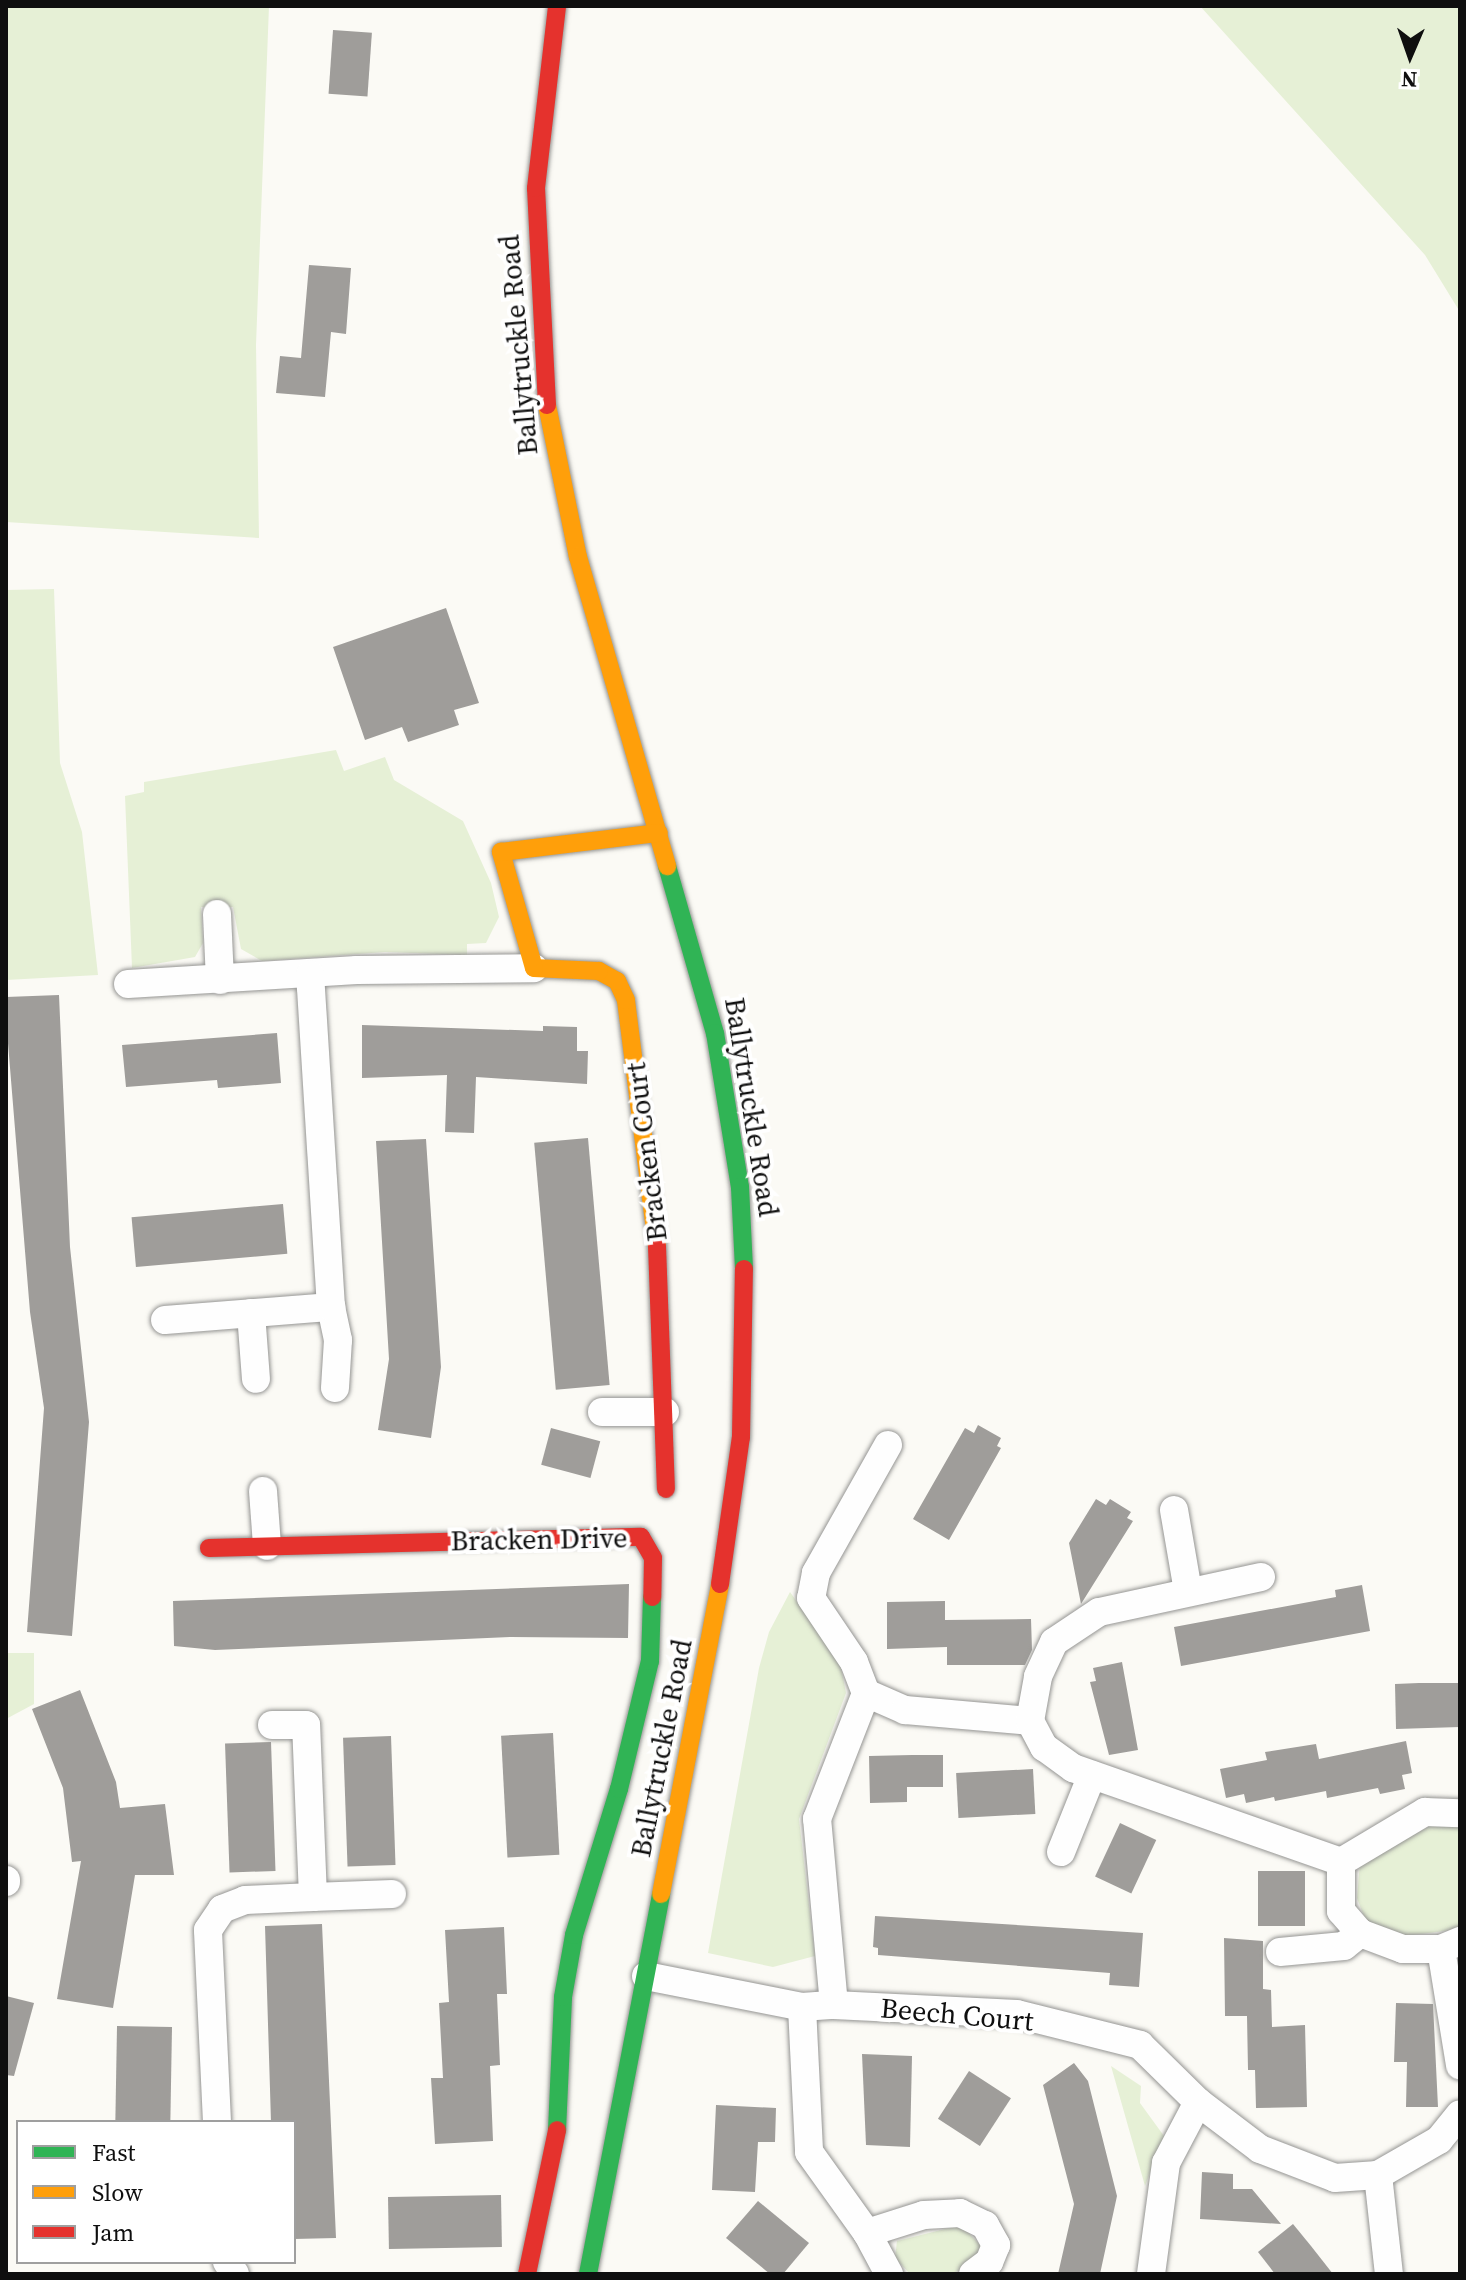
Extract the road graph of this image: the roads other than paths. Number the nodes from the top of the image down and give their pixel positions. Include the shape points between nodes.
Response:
1 (557, 6) edge
2 (659, 833) junction
3 (217, 914) dead end
4 (534, 968) junction
5 (310, 975) junction
6 (220, 980) junction
7 (128, 984) dead end
8 (331, 1307) junction
9 (251, 1313) junction
10 (165, 1320) dead end
11 (256, 1379) dead end
12 (335, 1388) dead end
13 (602, 1412) dead end
14 (665, 1412) junction
15 (888, 1445) dead end
16 (666, 1489) dead end
17 (263, 1491) dead end
18 (1174, 1510) dead end
19 (267, 1546) junction
20 (209, 1548) dead end
21 (1261, 1577) dead end
22 (1188, 1591) junction
23 (866, 1693) junction
24 (1030, 1721) junction
25 (272, 1725) dead end
26 (1092, 1775) junction
27 (1460, 1813) edge
28 (1061, 1852) dead end
29 (1341, 1862) junction
30 (392, 1894) dead end
31 (313, 1897) junction
32 (1360, 1933) junction
33 (1451, 1945) edge
34 (1280, 1952) dead end
35 (646, 1976) junction
36 (834, 2005) junction
37 (802, 2007) junction
38 (1460, 2065) edge
39 (1198, 2102) junction
40 (1460, 2114) edge
41 (217, 2120) edge
42 (1378, 2175) junction
43 (867, 2233) junction
44 (527, 2274) edge
45 (588, 2274) edge
46 (889, 2274) edge
47 (973, 2274) edge
48 (1151, 2274) edge
49 (1389, 2274) edge

1 - 2 street, Ballytruckle Road via 536,188 546,398 578,557
2 - 4 street via 501,852
2 - 35 street, Ballytruckle Road via 725,1084 740,1187 747,1327 744,1407 729,1532
3 - 6 street
4 - 5 street, Bracken Court
4 - 14 street, Bracken Court via 599,971 617,981 626,1000 650,1158
5 - 6 street, Bracken Court
5 - 8 street
6 - 7 street, Bracken Court
8 - 9 street
8 - 12 street via 338,1340
9 - 10 street
9 - 11 street
13 - 14 street
14 - 16 street, Bracken Court
15 - 23 street via 816,1573 811,1598 854,1662
17 - 19 street
18 - 22 street
19 - 20 street, Bracken Drive
19 - 44 street, Bracken Drive via 641,1537 653,1558 650,1661 569,1959 563,1997 562,2108
21 - 22 street
22 - 24 street via 1099,1612 1054,1642 1038,1677
23 - 24 street via 905,1710
23 - 36 street via 817,1819
24 - 26 street via 1044,1747
25 - 31 street via 306,1725
26 - 28 street
26 - 29 street
27 - 29 street via 1425,1812
29 - 32 street via 1341,1911
30 - 31 street
31 - 41 street via 245,1900 222,1909 208,1930
32 - 33 street via 1403,1949
32 - 34 street via 1344,1946
33 - 38 street
35 - 37 street, Beech Court
35 - 45 street, Ballytruckle Road
36 - 37 street, Beech Court
36 - 39 street, Beech Court via 1017,2014 1140,2045
37 - 43 street via 809,2152
39 - 42 street, Beech Court via 1260,2149 1296,2167 1335,2178
39 - 48 street via 1166,2163
40 - 42 street via 1439,2140
42 - 49 street
43 - 46 street
43 - 47 street via 924,2215 960,2213 985,2225 996,2245 989,2262

